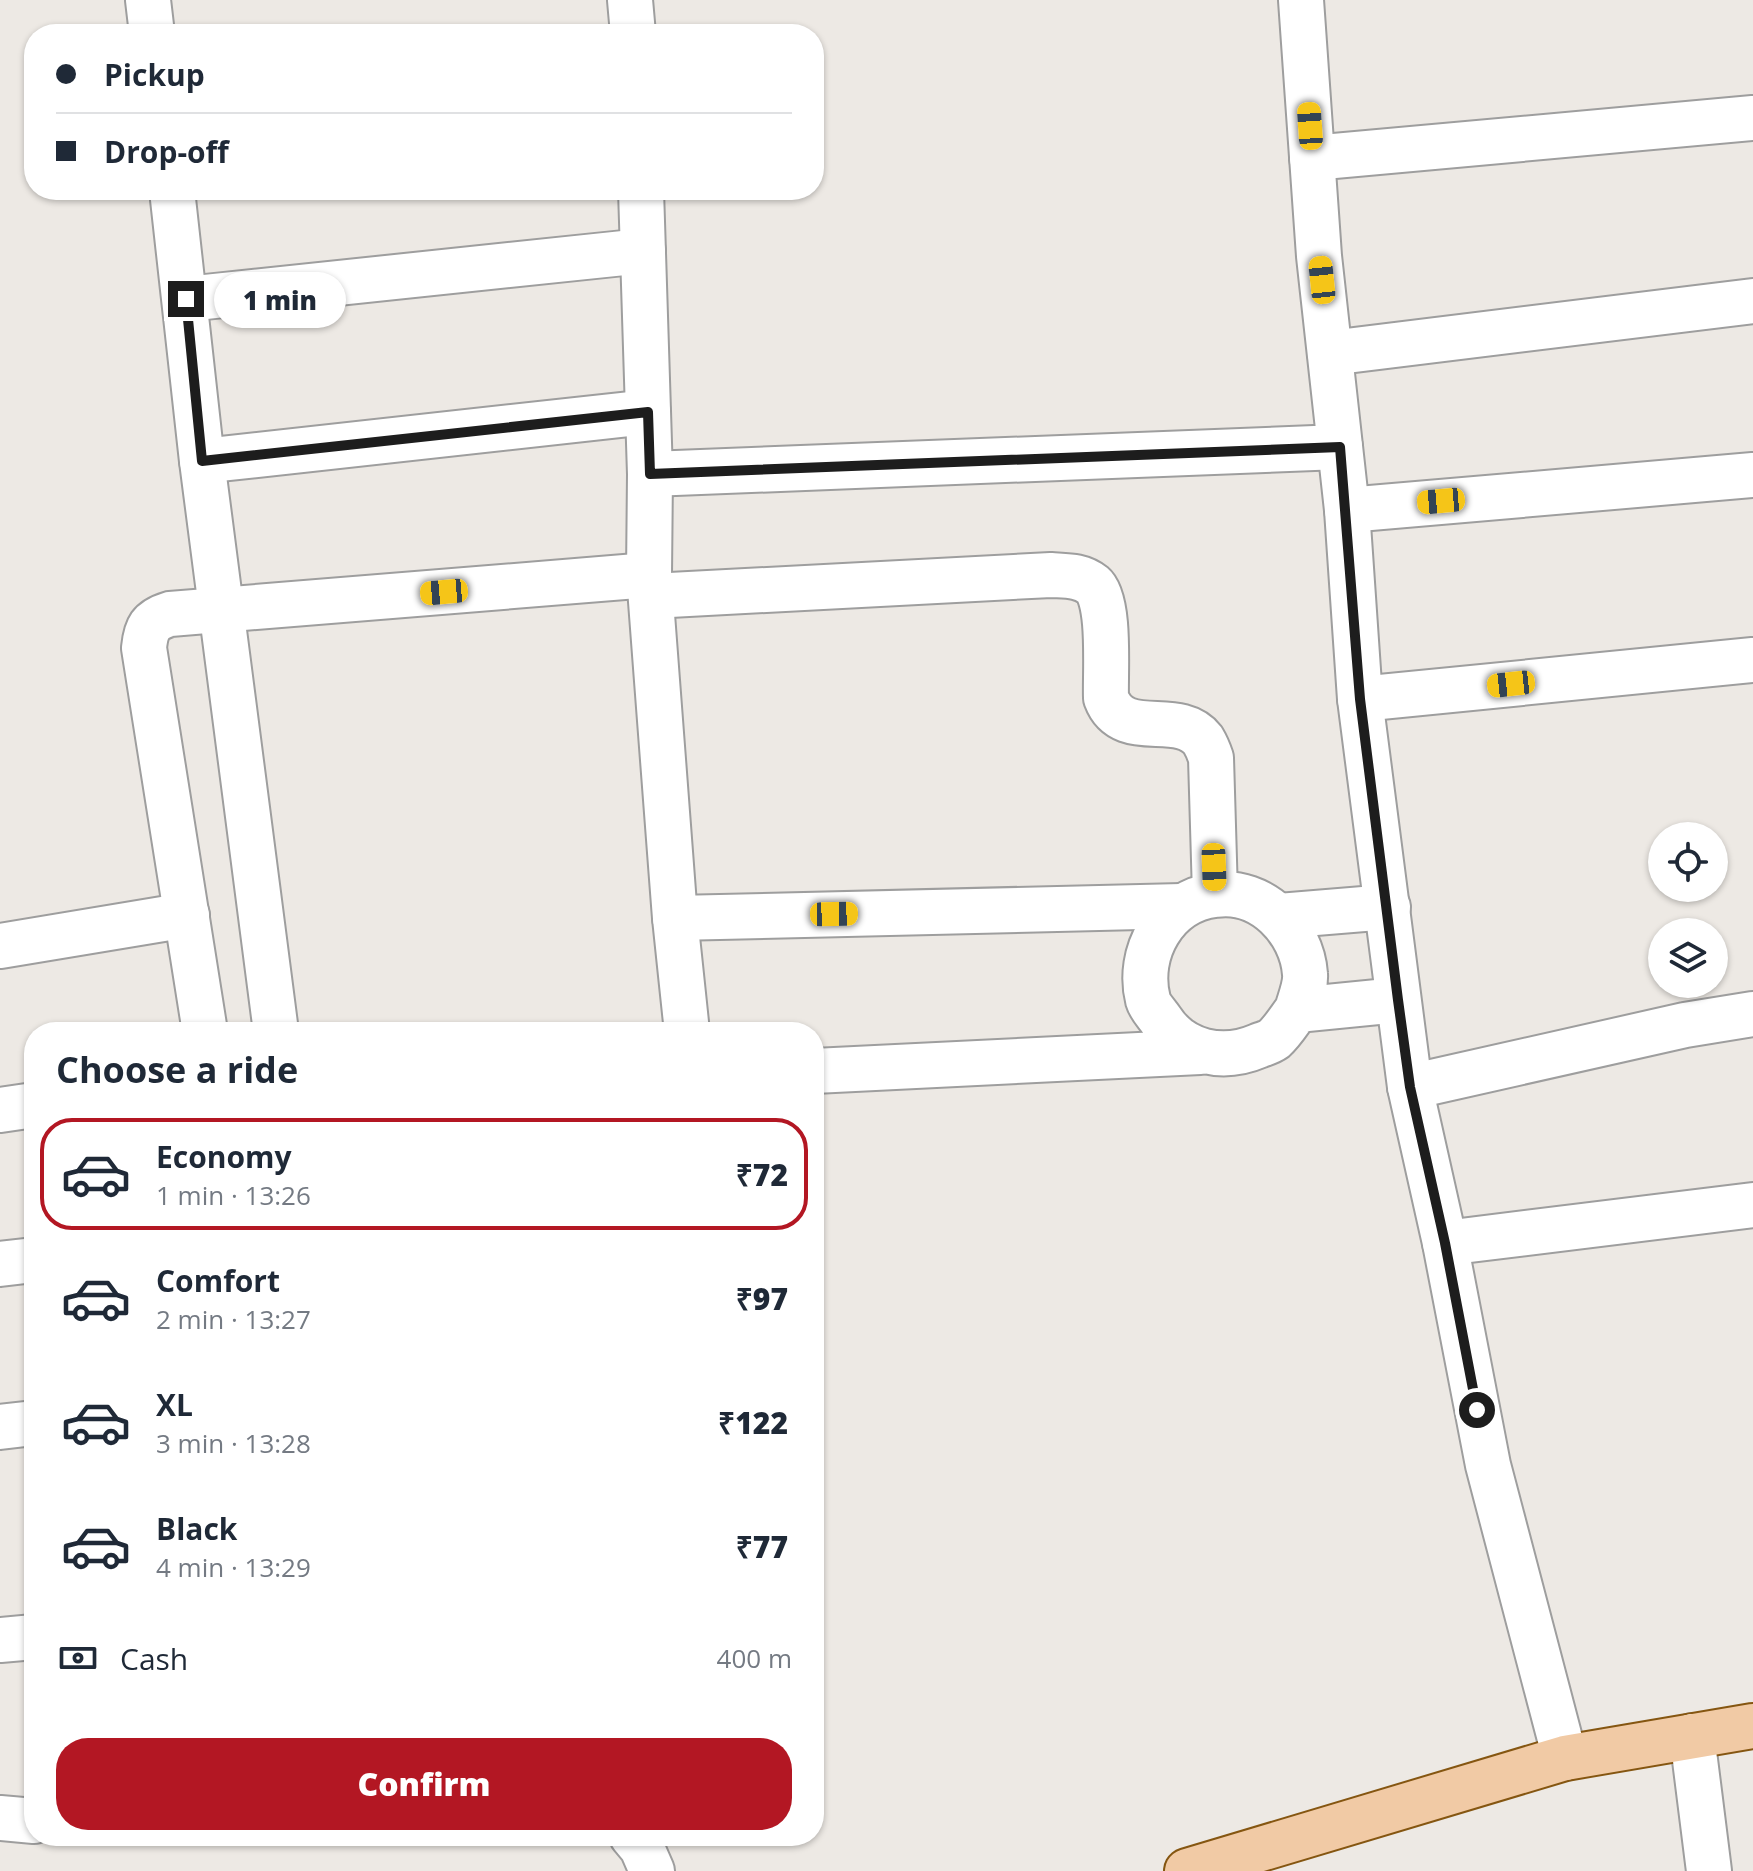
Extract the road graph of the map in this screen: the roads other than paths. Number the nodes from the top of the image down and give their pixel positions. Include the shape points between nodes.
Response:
1 (148, 0) edge
2 (630, 0) edge
3 (1301, 0) edge
4 (151, 24) edge
5 (632, 24) edge
6 (1753, 118) edge
7 (1312, 158) junction
8 (173, 200) edge
9 (641, 200) edge
10 (643, 251) junction
11 (186, 299) junction
12 (1753, 301) edge
13 (1330, 353) junction
14 (648, 412) junction
15 (1340, 447) junction
16 (202, 461) junction
17 (650, 474) junction
18 (1753, 475) edge
19 (1347, 510) junction
20 (650, 586) junction
21 (221, 611) junction
22 (1753, 660) edge
23 (1360, 699) junction
24 (1199, 900) junction
25 (1388, 907) junction
26 (187, 915) junction
27 (1279, 916) junction
28 (675, 918) junction
29 (0, 946) edge
30 (1398, 1000) junction
31 (1297, 1010) junction
32 (1753, 1014) edge
33 (203, 1022) edge
34 (275, 1022) edge
35 (686, 1022) edge
36 (1200, 1052) junction
37 (824, 1071) edge
38 (1410, 1087) junction
39 (24, 1106) edge
40 (0, 1110) edge
41 (1753, 1205) edge
42 (1445, 1243) junction
43 (24, 1261) edge
44 (0, 1264) edge
45 (24, 1424) edge
46 (0, 1427) edge
47 (24, 1638) edge
48 (0, 1640) edge
49 (1753, 1726) edge
50 (1692, 1736) junction
51 (1565, 1758) junction
52 (0, 1818) edge
53 (24, 1820) edge
54 (640, 1846) edge
55 (1272, 1858) edge
56 (652, 1871) edge
57 (1187, 1871) edge
58 (1709, 1871) edge

1 - 4 street
2 - 5 street
3 - 7 street
6 - 7 street
7 - 13 street
8 - 11 street
9 - 10 street
10 - 11 street
10 - 14 street
11 - 16 street
12 - 13 street
13 - 15 street
14 - 16 street
14 - 17 street
15 - 17 street
15 - 19 street
16 - 21 street
17 - 20 street
18 - 19 street
19 - 23 street
20 - 21 street
20 - 24 street via 1077,576 1095,587 1104,603 1106,698 1111,713 1123,721 1192,731 1204,741 1211,758
20 - 28 street
21 - 26 street via 154,618 146,630 144,648
21 - 34 street
22 - 23 street
23 - 25 street
24 - 27 street via 1250,898
24 - 28 street
24 - 36 street via 1157,931 1144,965 1149,1002 1169,1033
25 - 27 street
25 - 30 street
26 - 29 street
26 - 33 street
27 - 31 street via 1299,944 1305,977
28 - 35 street
30 - 31 street
30 - 38 street
31 - 36 street via 1273,1040 1238,1055
32 - 38 street
36 - 37 street
38 - 42 street
39 - 40 street
41 - 42 street
42 - 51 street via 1488,1465
43 - 44 street
45 - 46 street
47 - 48 street
49 - 50 main road
50 - 51 main road
50 - 58 street
51 - 55 main road
52 - 53 street
54 - 56 street
55 - 57 main road

